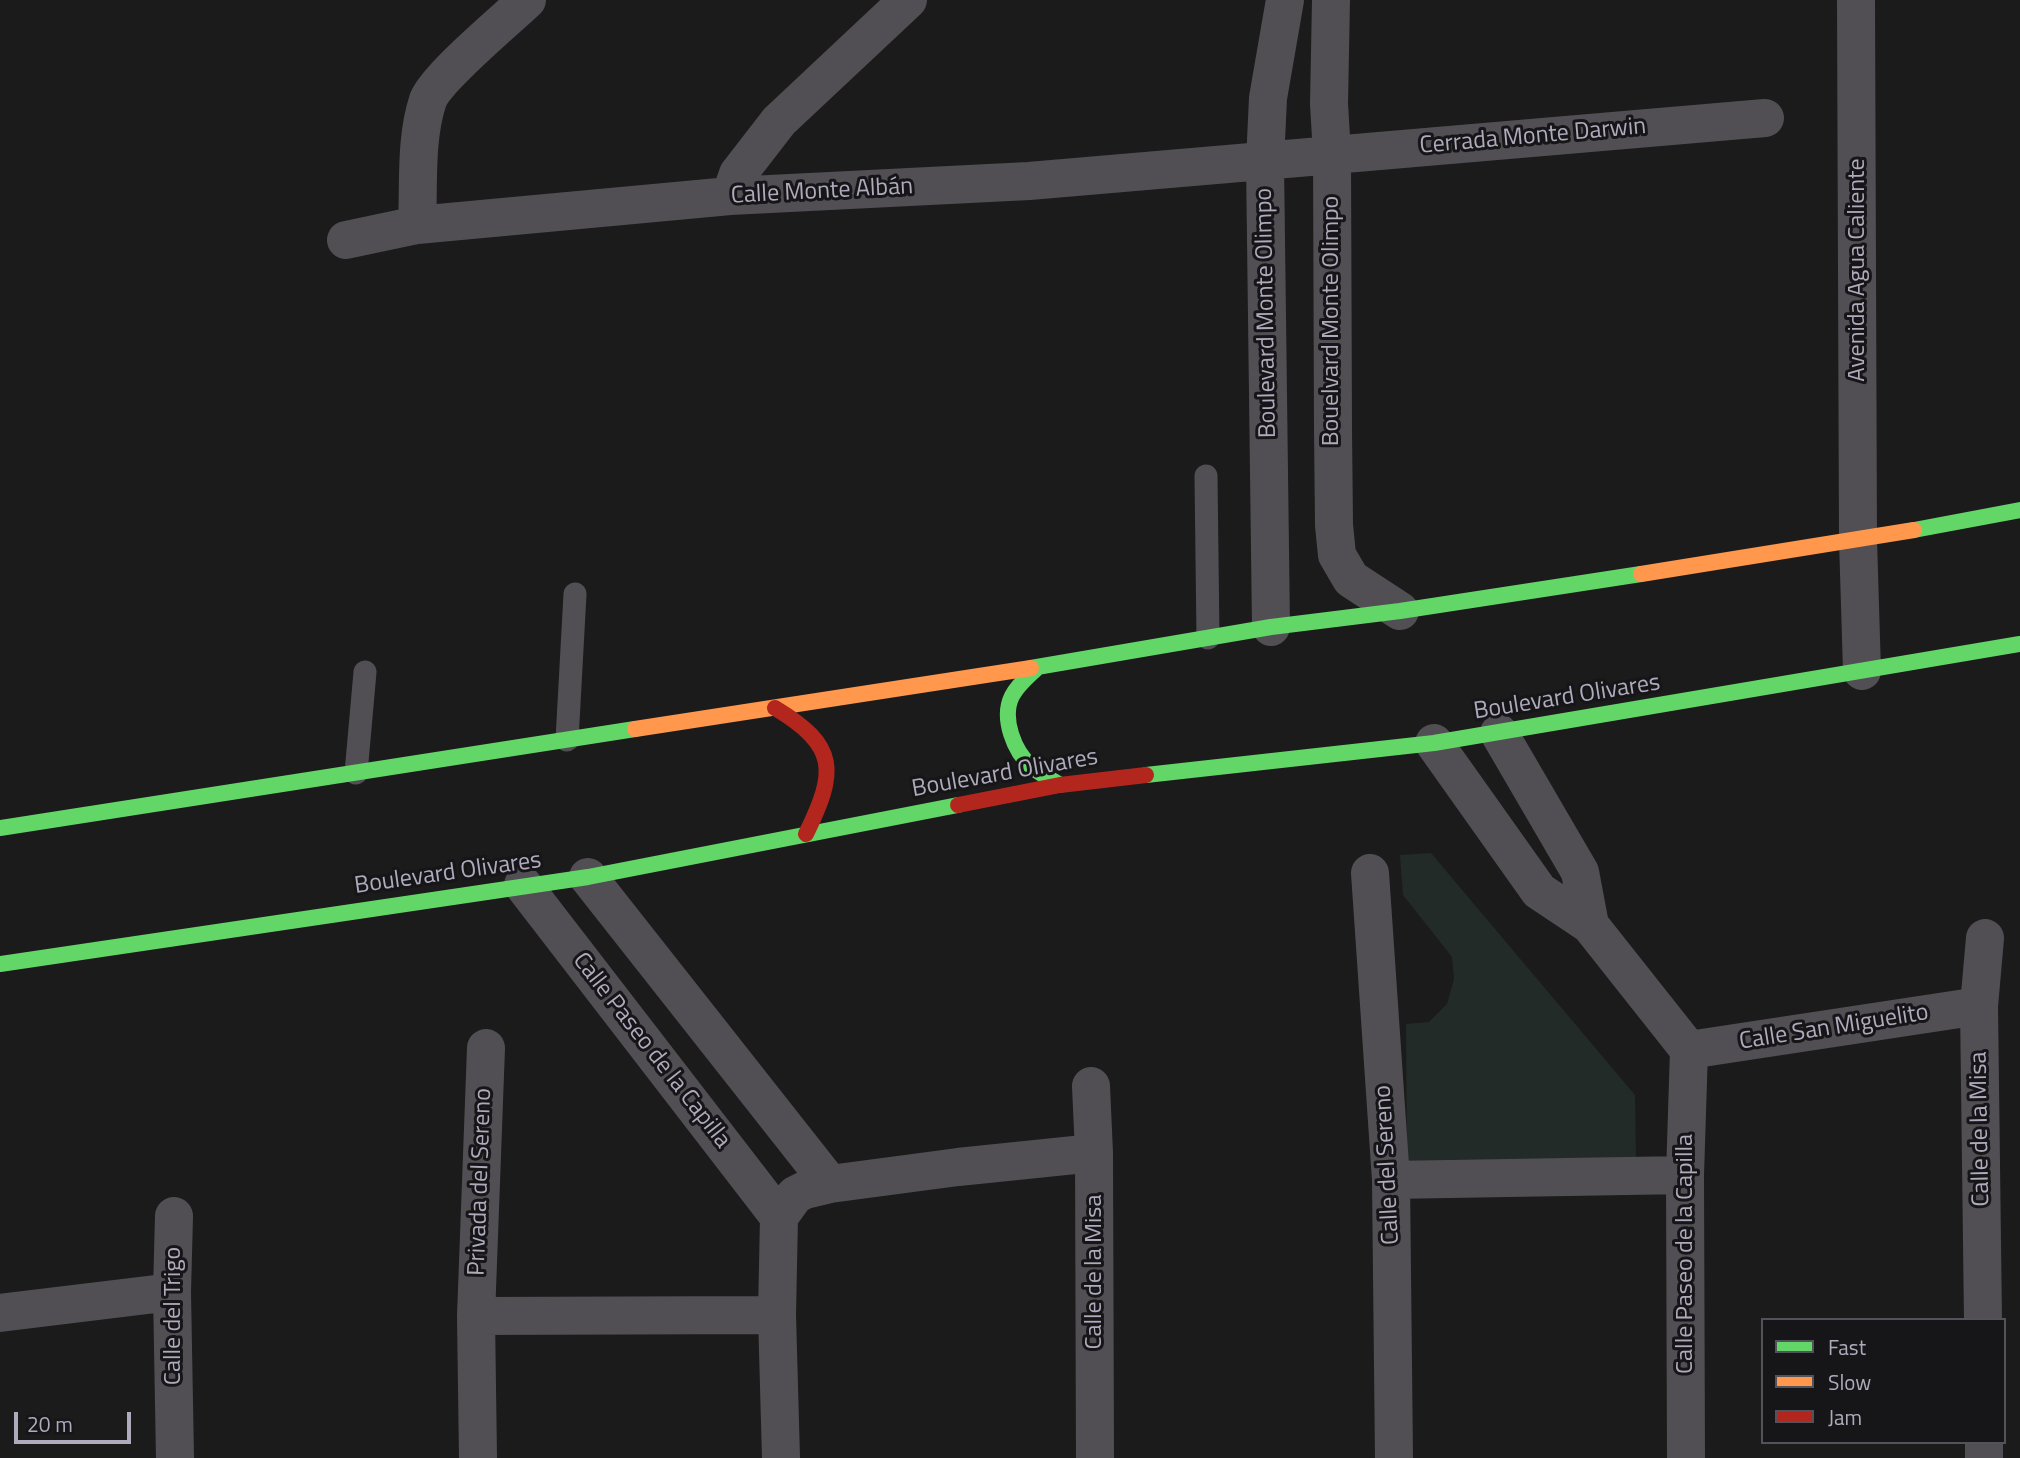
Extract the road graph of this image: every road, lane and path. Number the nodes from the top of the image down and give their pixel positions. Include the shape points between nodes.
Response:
1 (527, 0) edge
2 (908, 0) edge
3 (1285, 0) edge
4 (1331, 0) edge
5 (1856, 0) edge
6 (1765, 118) dead end
7 (1299, 158) junction
8 (730, 196) junction
9 (417, 225) junction
10 (346, 240) dead end
11 (1206, 476) dead end
12 (2020, 510) edge
13 (1858, 540) junction
14 (575, 594) dead end
15 (1401, 611) junction
16 (1271, 627) junction
17 (1208, 638) junction
18 (2020, 644) edge
19 (1038, 667) junction
20 (1862, 671) junction
21 (365, 672) dead end
22 (775, 708) junction
23 (1499, 733) junction
24 (567, 740) junction
25 (1434, 743) junction
26 (356, 773) junction
27 (1060, 785) junction
28 (0, 828) edge
29 (806, 834) junction
30 (1370, 873) dead end
31 (588, 877) junction
32 (523, 885) junction
33 (1590, 925) junction
34 (1985, 938) dead end
35 (0, 964) edge
36 (1979, 1006) junction
37 (486, 1048) dead end
38 (1689, 1050) junction
39 (1091, 1086) dead end
40 (1094, 1153) junction
41 (1685, 1175) junction
42 (1391, 1180) junction
43 (802, 1199) junction
44 (174, 1216) dead end
45 (172, 1292) junction
46 (0, 1313) edge
47 (777, 1315) junction
48 (476, 1316) junction
49 (1983, 1318) edge
50 (175, 1458) edge
51 (478, 1458) edge
52 (781, 1458) edge
53 (1095, 1458) edge
54 (1394, 1458) edge
55 (1686, 1458) edge

1 - 9 street via 448,74 429,98 422,128
2 - 8 street via 779,121 738,174
3 - 7 street, Boulevard Monte Olimpo via 1268,98
4 - 7 street, Bouelvard Monte Olimpo via 1329,104
5 - 13 street, Avenida Agua Caliente
6 - 7 street, Cerrada Monte Darwin
7 - 8 street, Calle Monte Albán via 1029,181
7 - 15 street, Bouelvard Monte Olimpo via 1332,430 1338,555 1351,579
7 - 16 street, Boulevard Monte Olimpo
8 - 9 street, Calle Monte Albán
9 - 10 street, Calle Monte Albán
11 - 17 lane
12 - 13 street
13 - 15 street
13 - 20 street, Avenida Agua Caliente
14 - 24 lane
15 - 16 street
16 - 17 street
17 - 19 street
18 - 20 street, Boulevard Olivares
19 - 22 street
19 - 27 street via 1018,686 1010,702 1010,729 1029,765
20 - 23 street, Boulevard Olivares
21 - 26 lane
22 - 24 street
22 - 29 street via 810,730 822,749 828,776 823,800
23 - 25 street, Boulevard Olivares
23 - 33 street via 1580,872
24 - 26 street
25 - 27 street, Boulevard Olivares
25 - 33 street via 1539,891
26 - 28 street
27 - 29 street, Boulevard Olivares
29 - 31 street, Boulevard Olivares
30 - 42 street, Calle del Sereno
31 - 32 street, Boulevard Olivares
31 - 43 street
32 - 35 street, Boulevard Olivares
32 - 43 street, Calle Paseo de la Capilla
33 - 38 street
34 - 36 street, Calle de la Misa
36 - 38 street, Calle San Miguelito
36 - 49 street, Calle de la Misa
37 - 48 street, Privada del Sereno
38 - 41 street, Calle Paseo de la Capilla
39 - 40 street, Calle de la Misa
40 - 43 street via 958,1167
40 - 53 street, Calle de la Misa
41 - 42 street
41 - 55 street, Calle Paseo de la Capilla
42 - 54 street, Calle del Sereno
43 - 47 street
44 - 45 street, Calle del Trigo
45 - 46 street
45 - 50 street, Calle del Trigo
47 - 48 street
47 - 52 street
48 - 51 street

